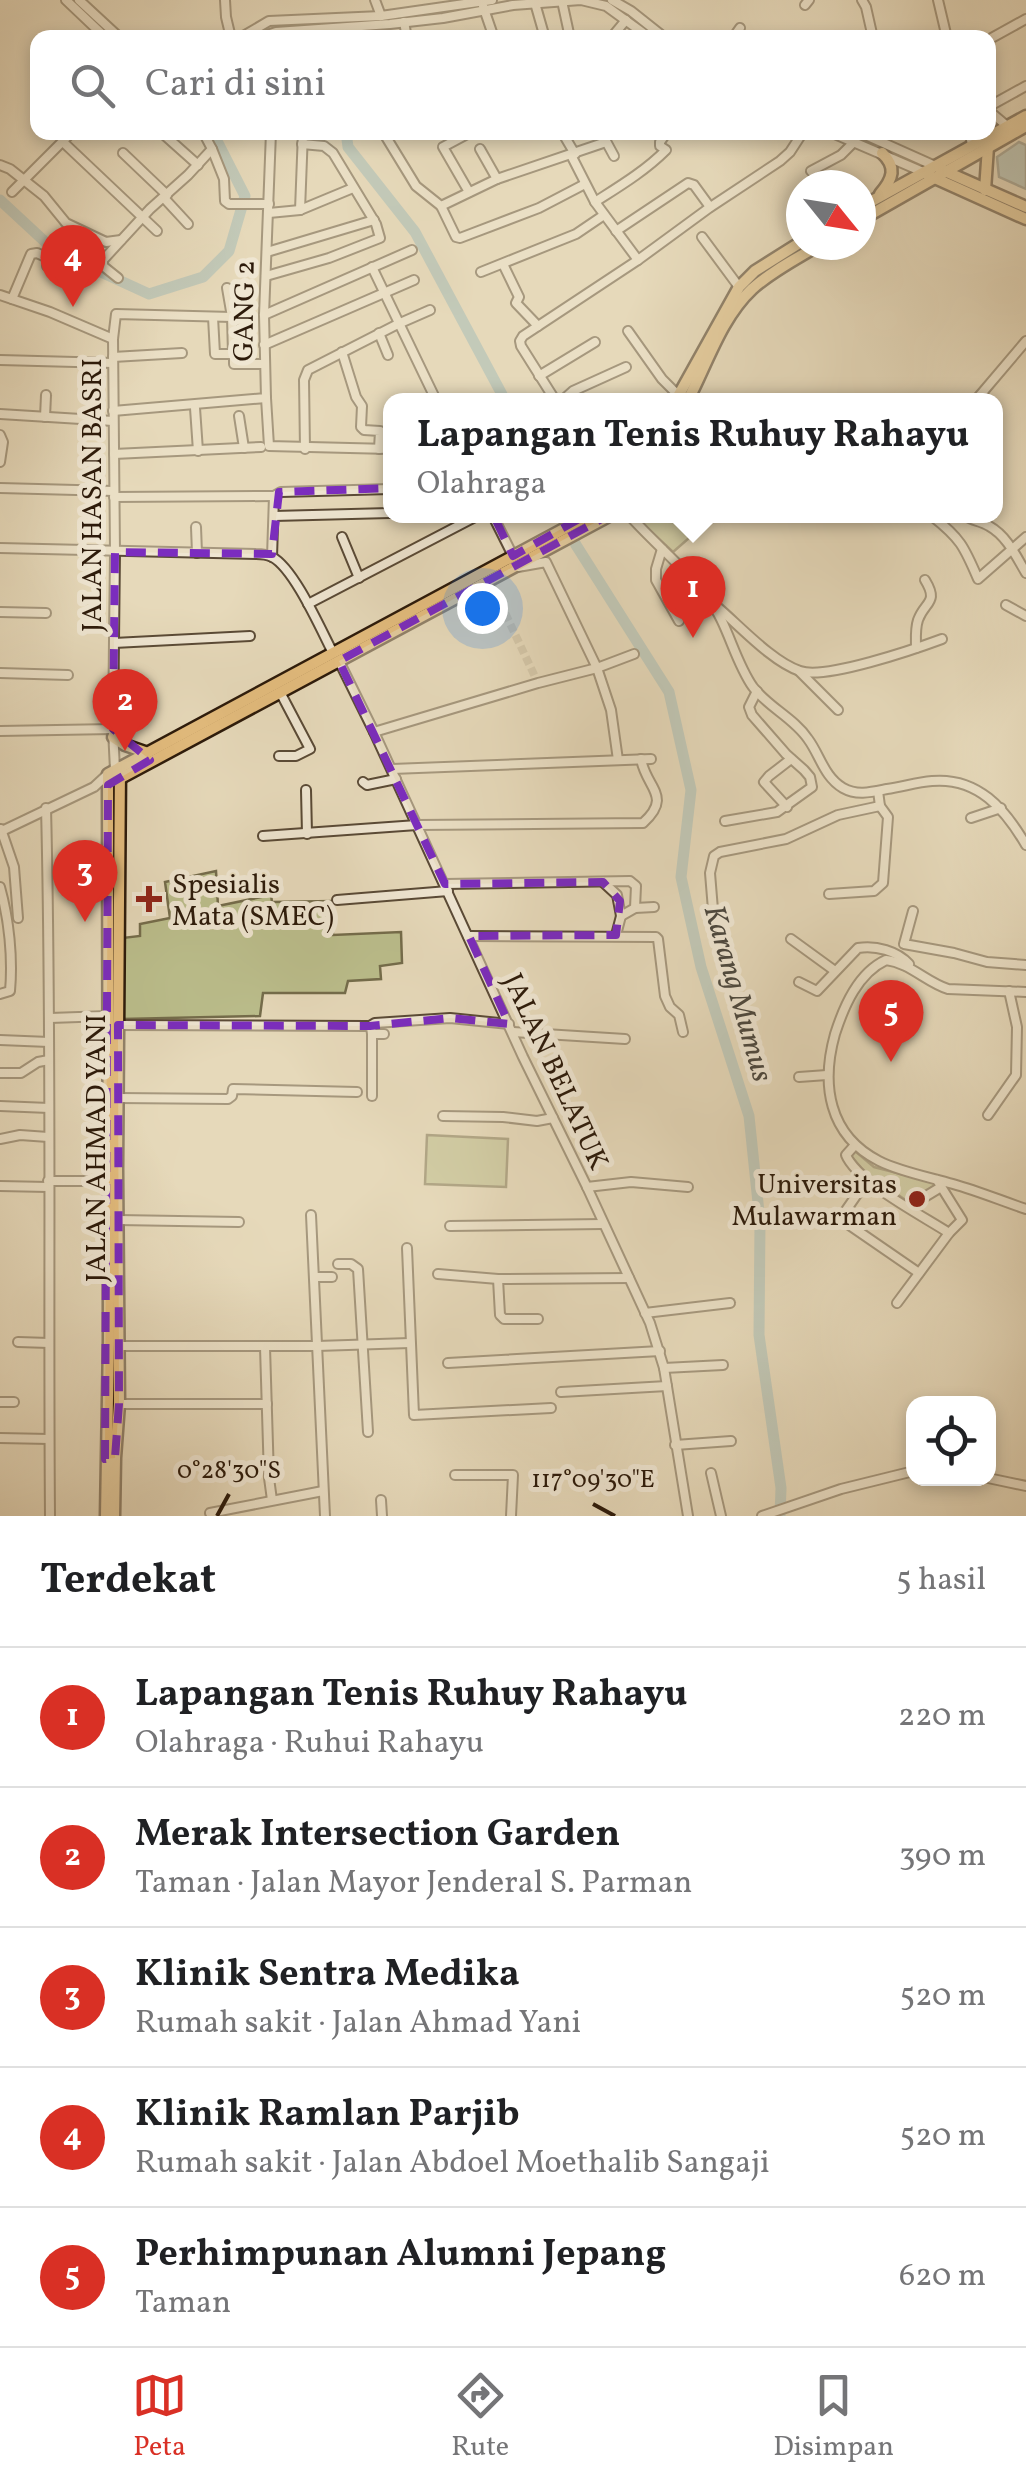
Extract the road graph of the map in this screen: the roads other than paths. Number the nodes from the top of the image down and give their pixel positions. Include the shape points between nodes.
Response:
1 (66, 0) edge
2 (79, 0) edge
3 (225, 0) edge
4 (375, 0) edge
5 (612, 0) edge
6 (862, 0) edge
7 (950, 0) edge
8 (562, 1) edge
9 (486, 3) edge
10 (939, 3) edge
11 (535, 4) junction
12 (381, 16) junction
13 (1026, 19) edge
14 (626, 20) junction
15 (404, 22) junction
16 (98, 30) edge
17 (111, 30) edge
18 (229, 30) edge
19 (251, 30) edge
20 (360, 30) edge
21 (406, 30) edge
22 (492, 30) edge
23 (543, 30) edge
24 (568, 30) edge
25 (618, 30) edge
26 (639, 30) edge
27 (655, 30) edge
28 (871, 30) edge
29 (945, 30) edge
30 (996, 36) edge
31 (1026, 86) edge
32 (996, 104) edge
33 (996, 114) edge
34 (1026, 116) edge
35 (1019, 130) edge
36 (170, 140) edge
37 (208, 140) edge
38 (271, 140) edge
39 (303, 140) edge
40 (389, 140) edge
41 (456, 140) edge
42 (566, 140) edge
43 (661, 140) edge
44 (797, 140) edge
45 (849, 140) edge
46 (874, 140) edge
47 (969, 140) edge
48 (62, 142) joint
49 (606, 142) joint
50 (854, 142) junction
51 (302, 144) junction
52 (988, 147) junction
53 (212, 148) junction
54 (480, 149) dead end
55 (882, 153) junction
56 (123, 154) dead end
57 (573, 154) junction
58 (614, 156) dead end
59 (0, 165) edge
60 (198, 165) junction
61 (813, 170) edge
62 (933, 172) junction
63 (497, 179) junction
64 (25, 181) junction
65 (586, 184) junction
66 (353, 188) junction
67 (985, 190) junction
68 (12, 192) dead end
69 (469, 192) junction
70 (165, 196) junction
71 (877, 198) joint
72 (594, 202) junction
73 (440, 206) junction
74 (267, 207) junction
75 (710, 207) junction
76 (1026, 208) edge
77 (300, 210) junction
78 (876, 210) edge
79 (604, 215) junction
80 (142, 218) junction
81 (1026, 219) edge
82 (374, 220) junction
83 (188, 224) dead end
84 (158, 231) dead end
85 (616, 231) junction
86 (702, 237) dead end
87 (121, 240) junction
88 (412, 250) dead end
89 (786, 251) edge
90 (267, 252) junction
91 (638, 260) junction
92 (794, 260) edge
93 (504, 264) junction
94 (47, 266) dead end
95 (372, 267) junction
96 (481, 272) dead end
97 (266, 276) junction
98 (118, 278) dead end
99 (414, 280) dead end
100 (738, 287) junction
101 (227, 288) dead end
102 (384, 293) junction
103 (0, 295) edge
104 (12, 299) junction
105 (430, 310) dead end
106 (264, 315) junction
107 (232, 317) junction
108 (214, 318) junction
109 (398, 324) junction
110 (538, 326) junction
111 (628, 330) dead end
112 (380, 333) junction
113 (113, 340) junction
114 (1026, 341) edge
115 (595, 342) dead end
116 (264, 345) junction
117 (234, 352) junction
118 (342, 352) junction
119 (182, 354) dead end
120 (388, 354) dead end
121 (0, 360) edge
122 (113, 360) junction
123 (264, 364) junction
124 (626, 367) dead end
125 (539, 376) junction
126 (432, 393) edge
127 (553, 393) edge
128 (570, 393) edge
129 (675, 393) edge
130 (684, 393) edge
131 (685, 393) edge
132 (982, 393) edge
133 (46, 395) dead end
134 (266, 398) junction
135 (195, 408) dead end
136 (0, 414) edge
137 (113, 416) junction
138 (240, 416) dead end
139 (45, 417) junction
140 (0, 436) edge
141 (261, 447) dead end
142 (244, 448) junction
143 (306, 448) junction
144 (379, 449) junction
145 (383, 449) edge
146 (198, 451) junction
147 (114, 454) junction
148 (0, 462) edge
149 (0, 488) edge
150 (383, 489) edge
151 (114, 494) junction
152 (274, 496) junction
153 (383, 513) edge
154 (274, 516) junction
155 (464, 523) edge
156 (496, 523) edge
157 (583, 523) edge
158 (637, 523) edge
159 (941, 523) edge
160 (980, 523) edge
161 (196, 527) dead end
162 (342, 537) dead end
163 (1026, 537) edge
164 (0, 548) edge
165 (662, 549) junction
166 (1013, 550) junction
167 (115, 552) junction
168 (197, 552) junction
169 (272, 557) junction
170 (514, 562) junction
171 (1026, 573) edge
172 (358, 578) junction
173 (925, 580) dead end
174 (711, 601) junction
175 (308, 604) junction
176 (1006, 605) dead end
177 (0, 612) edge
178 (46, 613) dead end
179 (1026, 616) edge
180 (679, 621) dead end
181 (250, 636) dead end
182 (942, 639) dead end
183 (114, 643) junction
184 (916, 648) junction
185 (634, 654) dead end
186 (336, 657) junction
187 (597, 668) junction
188 (799, 671) junction
189 (0, 673) edge
190 (68, 675) dead end
191 (277, 688) junction
192 (756, 692) junction
193 (838, 710) dead end
194 (0, 730) edge
195 (374, 732) junction
196 (113, 733) junction
197 (145, 752) junction
198 (280, 756) dead end
199 (618, 760) junction
200 (791, 760) junction
201 (392, 769) junction
202 (114, 775) junction
203 (396, 779) junction
204 (364, 782) dead end
205 (306, 790) dead end
206 (878, 791) junction
207 (880, 806) junction
208 (787, 807) junction
209 (46, 808) junction
210 (1001, 808) junction
211 (971, 818) dead end
212 (725, 820) dead end
213 (417, 826) junction
214 (1, 830) edge
215 (308, 834) junction
216 (262, 836) dead end
217 (1026, 845) edge
218 (604, 882) junction
219 (0, 887) edge
220 (447, 888) junction
221 (829, 894) dead end
222 (337, 900) dead end
223 (654, 907) dead end
224 (635, 908) junction
225 (913, 911) dead end
226 (621, 916) junction
227 (18, 918) dead end
228 (714, 922) dead end
229 (616, 935) junction
230 (468, 936) junction
231 (791, 939) dead end
232 (904, 944) junction
233 (4, 946) edge
234 (878, 948) junction
235 (967, 958) junction
236 (1026, 965) edge
237 (11, 968) junction
238 (912, 968) junction
239 (0, 970) edge
240 (835, 971) junction
241 (963, 971) dead end
242 (799, 982) dead end
243 (1010, 991) junction
244 (1026, 992) edge
245 (0, 994) edge
246 (50, 1018) junction
247 (113, 1020) junction
248 (511, 1028) junction
249 (371, 1030) junction
250 (682, 1032) dead end
251 (384, 1034) dead end
252 (626, 1038) dead end
253 (0, 1040) edge
254 (49, 1042) junction
255 (49, 1060) junction
256 (0, 1072) edge
257 (827, 1075) junction
258 (799, 1077) dead end
259 (358, 1092) dead end
260 (372, 1096) dead end
261 (119, 1098) junction
262 (1, 1107) edge
263 (49, 1108) junction
264 (988, 1115) dead end
265 (443, 1116) dead end
266 (553, 1118) junction
267 (48, 1136) junction
268 (0, 1138) edge
269 (855, 1145) junction
270 (867, 1180) junction
271 (109, 1181) junction
272 (48, 1184) junction
273 (939, 1184) junction
274 (0, 1186) edge
275 (587, 1187) junction
276 (688, 1187) dead end
277 (908, 1207) junction
278 (1026, 1210) edge
279 (311, 1215) dead end
280 (118, 1220) junction
281 (239, 1222) dead end
282 (603, 1224) junction
283 (450, 1226) dead end
284 (948, 1233) junction
285 (407, 1248) dead end
286 (338, 1264) dead end
287 (919, 1273) junction
288 (438, 1274) dead end
289 (314, 1277) junction
290 (332, 1277) dead end
291 (629, 1278) junction
292 (498, 1279) junction
293 (897, 1302) dead end
294 (730, 1303) dead end
295 (646, 1313) junction
296 (538, 1319) dead end
297 (18, 1342) dead end
298 (49, 1343) junction
299 (410, 1343) junction
300 (364, 1344) junction
301 (120, 1346) junction
302 (316, 1346) junction
303 (265, 1347) junction
304 (660, 1351) junction
305 (448, 1363) dead end
306 (723, 1365) dead end
307 (664, 1368) junction
308 (667, 1386) junction
309 (560, 1392) dead end
310 (0, 1402) edge
311 (14, 1402) dead end
312 (119, 1404) junction
313 (267, 1404) junction
314 (551, 1408) dead end
315 (368, 1432) dead end
316 (0, 1438) edge
317 (49, 1439) junction
318 (731, 1442) dead end
319 (675, 1444) junction
320 (110, 1458) junction
321 (712, 1473) dead end
322 (906, 1473) edge
323 (455, 1475) dead end
324 (996, 1480) edge
325 (1026, 1486) edge
326 (323, 1491) junction
327 (272, 1500) junction
328 (381, 1500) dead end
329 (210, 1513) dead end
330 (765, 1515) edge
331 (50, 1516) edge
332 (106, 1516) edge
333 (114, 1516) edge
334 (325, 1516) edge
335 (382, 1516) edge
336 (512, 1516) edge
337 (688, 1516) edge
338 (722, 1516) edge

1 - 16 street
2 - 17 street
3 - 18 street
4 - 12 street
5 - 27 street
6 - 28 street
7 - 10 street
8 - 11 street
8 - 14 street via 591,1
8 - 24 street
9 - 11 street
9 - 12 street
9 - 15 street
9 - 22 street
10 - 29 street
11 - 23 street
12 - 19 street via 278,20
13 - 30 street
14 - 25 street
14 - 26 street
15 - 20 street
15 - 21 street
31 - 32 street
33 - 35 street
34 - 35 main road
35 - 52 main road
36 - 60 street
37 - 53 street
38 - 74 street, GANG 2
39 - 51 street
40 - 73 street via 416,186
41 - 69 street via 443,147
42 - 57 street
43 - 72 street via 666,150 660,156
44 - 75 street via 785,157
45 - 50 street
46 - 62 street
47 - 62 main road
48 - 64 street
48 - 80 street
49 - 57 street
49 - 58 street
50 - 55 street
50 - 61 street
51 - 66 street via 328,149
51 - 77 street
52 - 62 main road
52 - 67 main road
53 - 60 street
53 - 74 street via 225,201
54 - 63 street
55 - 62 street
55 - 71 main road via 892,171
56 - 70 street
57 - 63 street
57 - 65 street
59 - 64 street
60 - 70 street
62 - 67 main road
62 - 71 main road
62 - 78 main road
62 - 81 main road
63 - 69 street
64 - 68 street
64 - 87 street via 66,223 106,242
65 - 72 street
65 - 73 street via 460,238
66 - 77 street
66 - 82 street
67 - 76 main road
69 - 73 street
70 - 80 street
70 - 83 street
72 - 79 street
74 - 77 street
74 - 90 street, GANG 2
75 - 85 street via 688,182
75 - 91 street
79 - 85 street
79 - 93 street
80 - 84 street
80 - 87 street
82 - 90 street
82 - 97 street via 377,241
85 - 91 street
86 - 100 street
87 - 98 street via 102,263
88 - 95 street
89 - 100 main road
90 - 97 street, GANG 2
91 - 110 street
92 - 131 main road via 745,296
93 - 96 street
93 - 110 street via 516,303
94 - 104 street via 48,258 31,254
95 - 102 street
95 - 106 street
97 - 106 street, GANG 2
99 - 102 street
100 - 130 main road
101 - 107 street
102 - 109 street
102 - 116 street
103 - 104 street
104 - 113 street
105 - 109 street
106 - 116 street, GANG 2
107 - 108 street
107 - 117 street
108 - 113 street via 116,314
108 - 117 street via 216,354
109 - 112 street
109 - 126 street
110 - 125 street via 520,341
111 - 129 street
112 - 118 street
112 - 120 street
113 - 122 street, JALAN HASAN BASRI
114 - 132 street
115 - 125 street
116 - 123 street, GANG 2
117 - 123 street via 234,364
118 - 143 street via 305,375
118 - 144 street via 362,406 362,427 380,431
119 - 122 street
121 - 122 street
122 - 137 street, JALAN HASAN BASRI
123 - 134 street, GANG 2
124 - 128 street
125 - 127 street
133 - 139 street
134 - 137 street, GANG 2
134 - 143 street via 269,446
135 - 146 street
136 - 139 street, GANG 2
137 - 139 street, GANG 2
137 - 147 street, JALAN HASAN BASRI
138 - 142 street
140 - 148 street
141 - 142 street
142 - 146 street
143 - 144 street
144 - 145 street
146 - 147 street
147 - 151 street, JALAN HASAN BASRI
149 - 151 street
150 - 152 street
151 - 152 street
151 - 167 street, JALAN HASAN BASRI
152 - 154 street
153 - 154 street
154 - 169 street
155 - 172 street
156 - 170 street
157 - 170 main road
158 - 165 street
159 - 166 street via 964,546 978,579
160 - 166 street
161 - 168 street
162 - 172 street
163 - 166 street
164 - 167 street
165 - 174 street
165 - 180 street via 656,580
166 - 171 street
167 - 168 street
167 - 183 street, JALAN HASAN BASRI
168 - 169 street
169 - 175 street, JALAN BELATUK
170 - 186 main road
170 - 187 street via 546,562
172 - 175 street
173 - 184 street via 932,600 918,622
174 - 188 street
174 - 192 street
175 - 186 street, JALAN BELATUK
176 - 179 street
177 - 178 street
181 - 183 street
182 - 184 street
183 - 196 street, JALAN HASAN BASRI
184 - 188 street via 848,667
185 - 187 street
186 - 191 main road
186 - 195 street, JALAN BELATUK
187 - 195 street
187 - 199 street
188 - 193 street
189 - 190 street
191 - 197 main road
191 - 198 street via 310,750
191 - 202 main road
192 - 200 street via 752,715
192 - 206 street via 805,734 836,784 858,794
194 - 196 street
195 - 201 street, JALAN BELATUK
196 - 197 main road
196 - 202 street, JALAN HASAN BASRI
197 - 202 main road
199 - 201 street
199 - 213 street via 646,759 644,772 658,798 643,823
200 - 208 street via 812,787
200 - 208 street via 764,782
201 - 203 street, JALAN BELATUK
202 - 209 street
202 - 247 main road, JALAN AHMAD YANI
203 - 204 street
203 - 213 street, JALAN BELATUK
205 - 215 street
206 - 207 street
206 - 210 street via 954,780
207 - 221 street via 888,816 882,882 874,891
207 - 228 street via 714,856
208 - 212 street
209 - 214 street
209 - 246 street
210 - 211 street
210 - 217 street
213 - 215 street
213 - 220 street, JALAN BELATUK
214 - 227 street via 14,867
215 - 216 street
218 - 220 street
218 - 224 street via 633,883
218 - 226 street via 617,895
219 - 233 street
220 - 222 street
220 - 230 street, JALAN BELATUK
223 - 224 street
224 - 226 street
225 - 232 street
226 - 229 street
229 - 230 street
229 - 250 street via 658,939 665,996
230 - 248 street, JALAN BELATUK
231 - 240 street
232 - 234 street
232 - 235 street
233 - 237 street
234 - 238 street
234 - 240 street via 858,948
235 - 236 street
235 - 241 street
237 - 239 street
237 - 245 street via 10,990
238 - 243 street via 948,989
238 - 257 street via 886,960 864,975 844,1010
240 - 242 street via 817,991
243 - 244 street
243 - 264 street via 1016,1075
246 - 247 street
246 - 254 street
247 - 249 street
247 - 261 main road, JALAN AHMAD YANI
247 - 271 main road, JALAN AHMAD YANI
248 - 249 street via 442,1018 375,1023
248 - 252 street
248 - 266 street, JALAN BELATUK
249 - 251 street
249 - 260 street
253 - 254 street
254 - 255 street
255 - 256 street via 21,1073
255 - 263 street
257 - 258 street
257 - 269 street via 838,1122
259 - 261 street via 233,1088 228,1099
261 - 280 main road, JALAN AHMAD YANI
262 - 263 street
263 - 267 street
265 - 266 street
266 - 275 street, JALAN BELATUK
267 - 268 street
267 - 272 street
269 - 270 street via 847,1159
269 - 273 street
270 - 277 street
270 - 287 street via 842,1220
271 - 272 street
271 - 320 main road, JALAN AHMAD YANI
272 - 274 street
272 - 298 street
273 - 277 street
273 - 278 street
273 - 284 street via 962,1220
275 - 276 street
275 - 282 street, JALAN BELATUK
277 - 284 street
279 - 289 street
280 - 281 street
280 - 301 main road, JALAN AHMAD YANI
282 - 283 street
282 - 291 street, JALAN BELATUK
284 - 287 street
285 - 299 street
286 - 300 street via 358,1269
287 - 293 street
288 - 292 street
289 - 290 street
289 - 302 street
291 - 292 street
291 - 295 street, JALAN BELATUK
292 - 296 street via 504,1319
294 - 295 street
295 - 304 street, JALAN BELATUK
297 - 298 street
298 - 317 street
299 - 300 street
299 - 314 street via 414,1415
300 - 302 street
300 - 315 street
301 - 303 street
301 - 312 main road, JALAN AHMAD YANI
302 - 303 street
302 - 326 street
303 - 313 street
304 - 305 street
304 - 307 street, JALAN BELATUK
306 - 307 street
307 - 308 street, JALAN BELATUK
308 - 309 street
308 - 319 street, JALAN BELATUK
310 - 311 street
312 - 313 street
312 - 320 main road, JALAN AHMAD YANI
313 - 327 street
316 - 317 street
317 - 331 street
318 - 319 street
319 - 337 street, JALAN BELATUK
320 - 332 main road, JALAN AHMAD YANI
320 - 333 main road, JALAN AHMAD YANI
321 - 338 street
322 - 330 street
323 - 336 street via 513,1474
324 - 325 street
326 - 327 street
326 - 334 street
327 - 329 street
328 - 335 street

